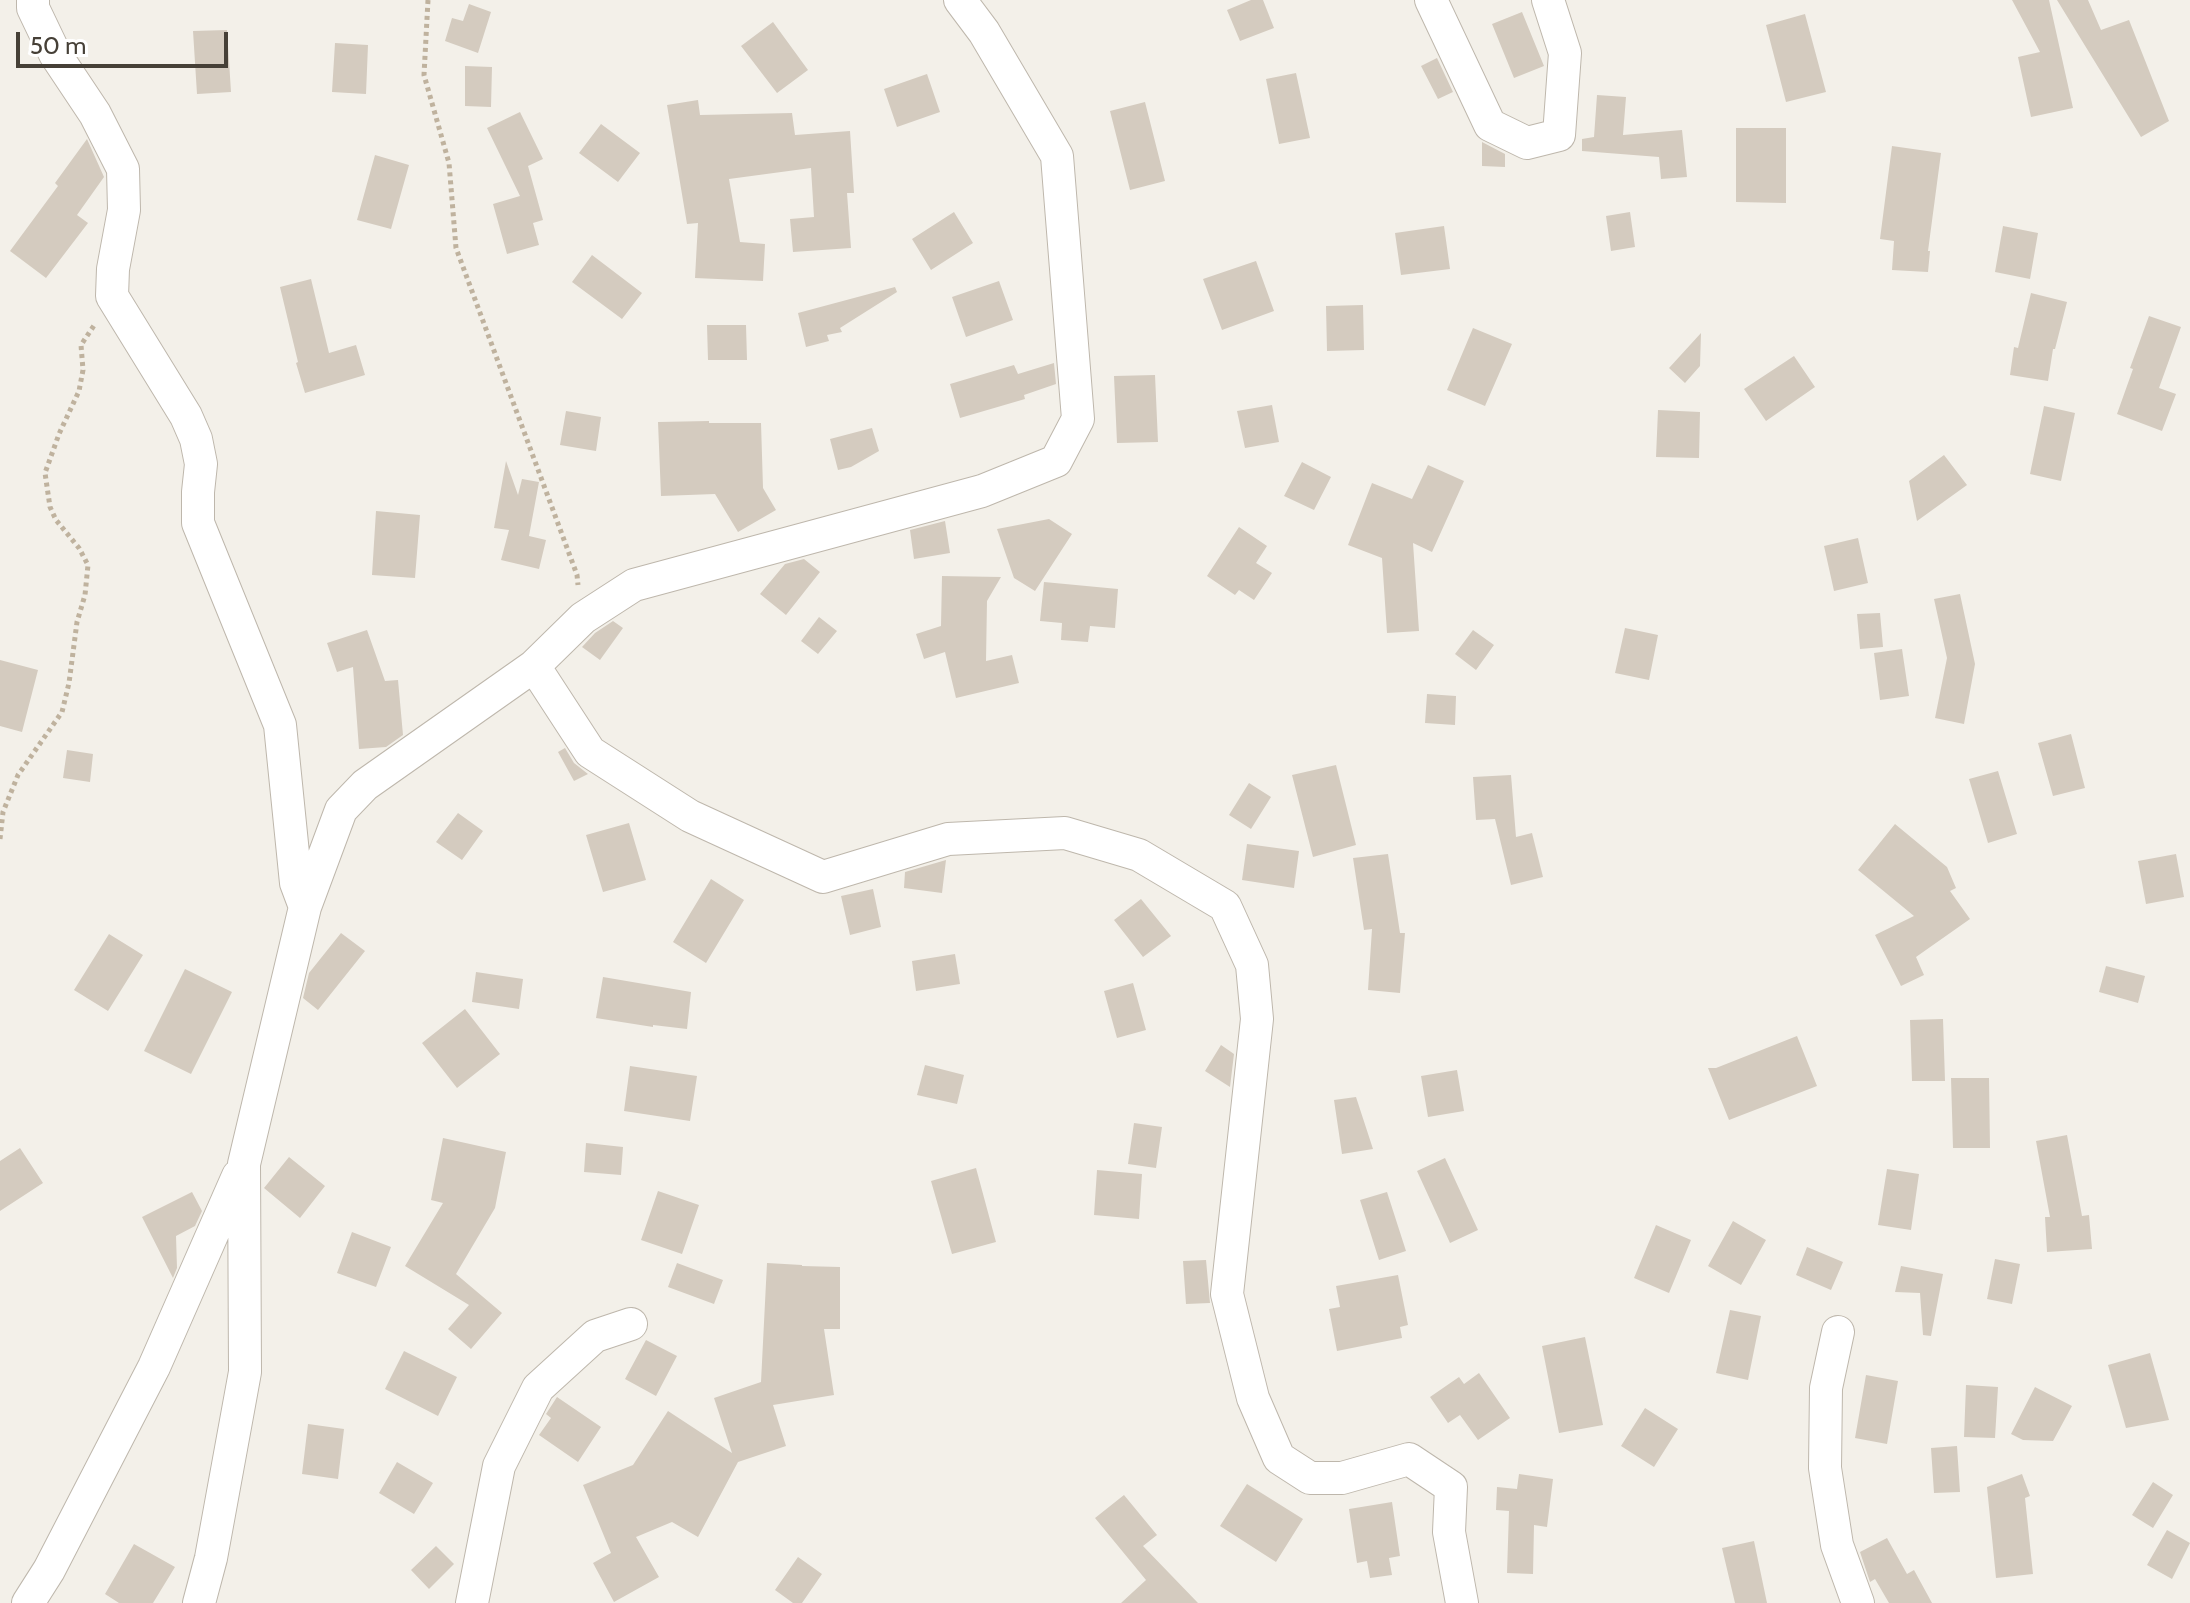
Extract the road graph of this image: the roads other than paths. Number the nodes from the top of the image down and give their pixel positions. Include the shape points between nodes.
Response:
1 (33, 0) edge
2 (960, 0) edge
3 (1431, 0) edge
4 (1548, 0) edge
5 (534, 666) junction
6 (305, 907) junction
7 (244, 1164) junction
8 (631, 1324) dead end
9 (1838, 1332) dead end
10 (28, 1603) edge
11 (199, 1603) edge
12 (472, 1603) edge
13 (1462, 1603) edge
14 (1858, 1603) edge

1 - 6 street via 55,54 123,169 124,210 112,296 196,439 201,464 198,523 280,725 296,883
2 - 5 street via 1057,156 1078,419 1056,461 982,491 634,585 583,618
3 - 4 street via 1490,125 1527,143 1559,135 1565,53
5 - 6 street via 365,785 341,810
5 - 13 street via 590,752 690,816 823,877 948,839 1065,833 1139,855 1225,906 1252,965 1257,1019 1227,1294 1253,1398 1279,1458 1310,1478 1342,1478 1409,1459 1451,1487 1449,1532
6 - 7 street
7 - 10 street via 154,1367
7 - 11 street via 245,1372
8 - 12 street via 595,1336 538,1388 499,1466
9 - 14 street via 1826,1388 1825,1468 1837,1545

